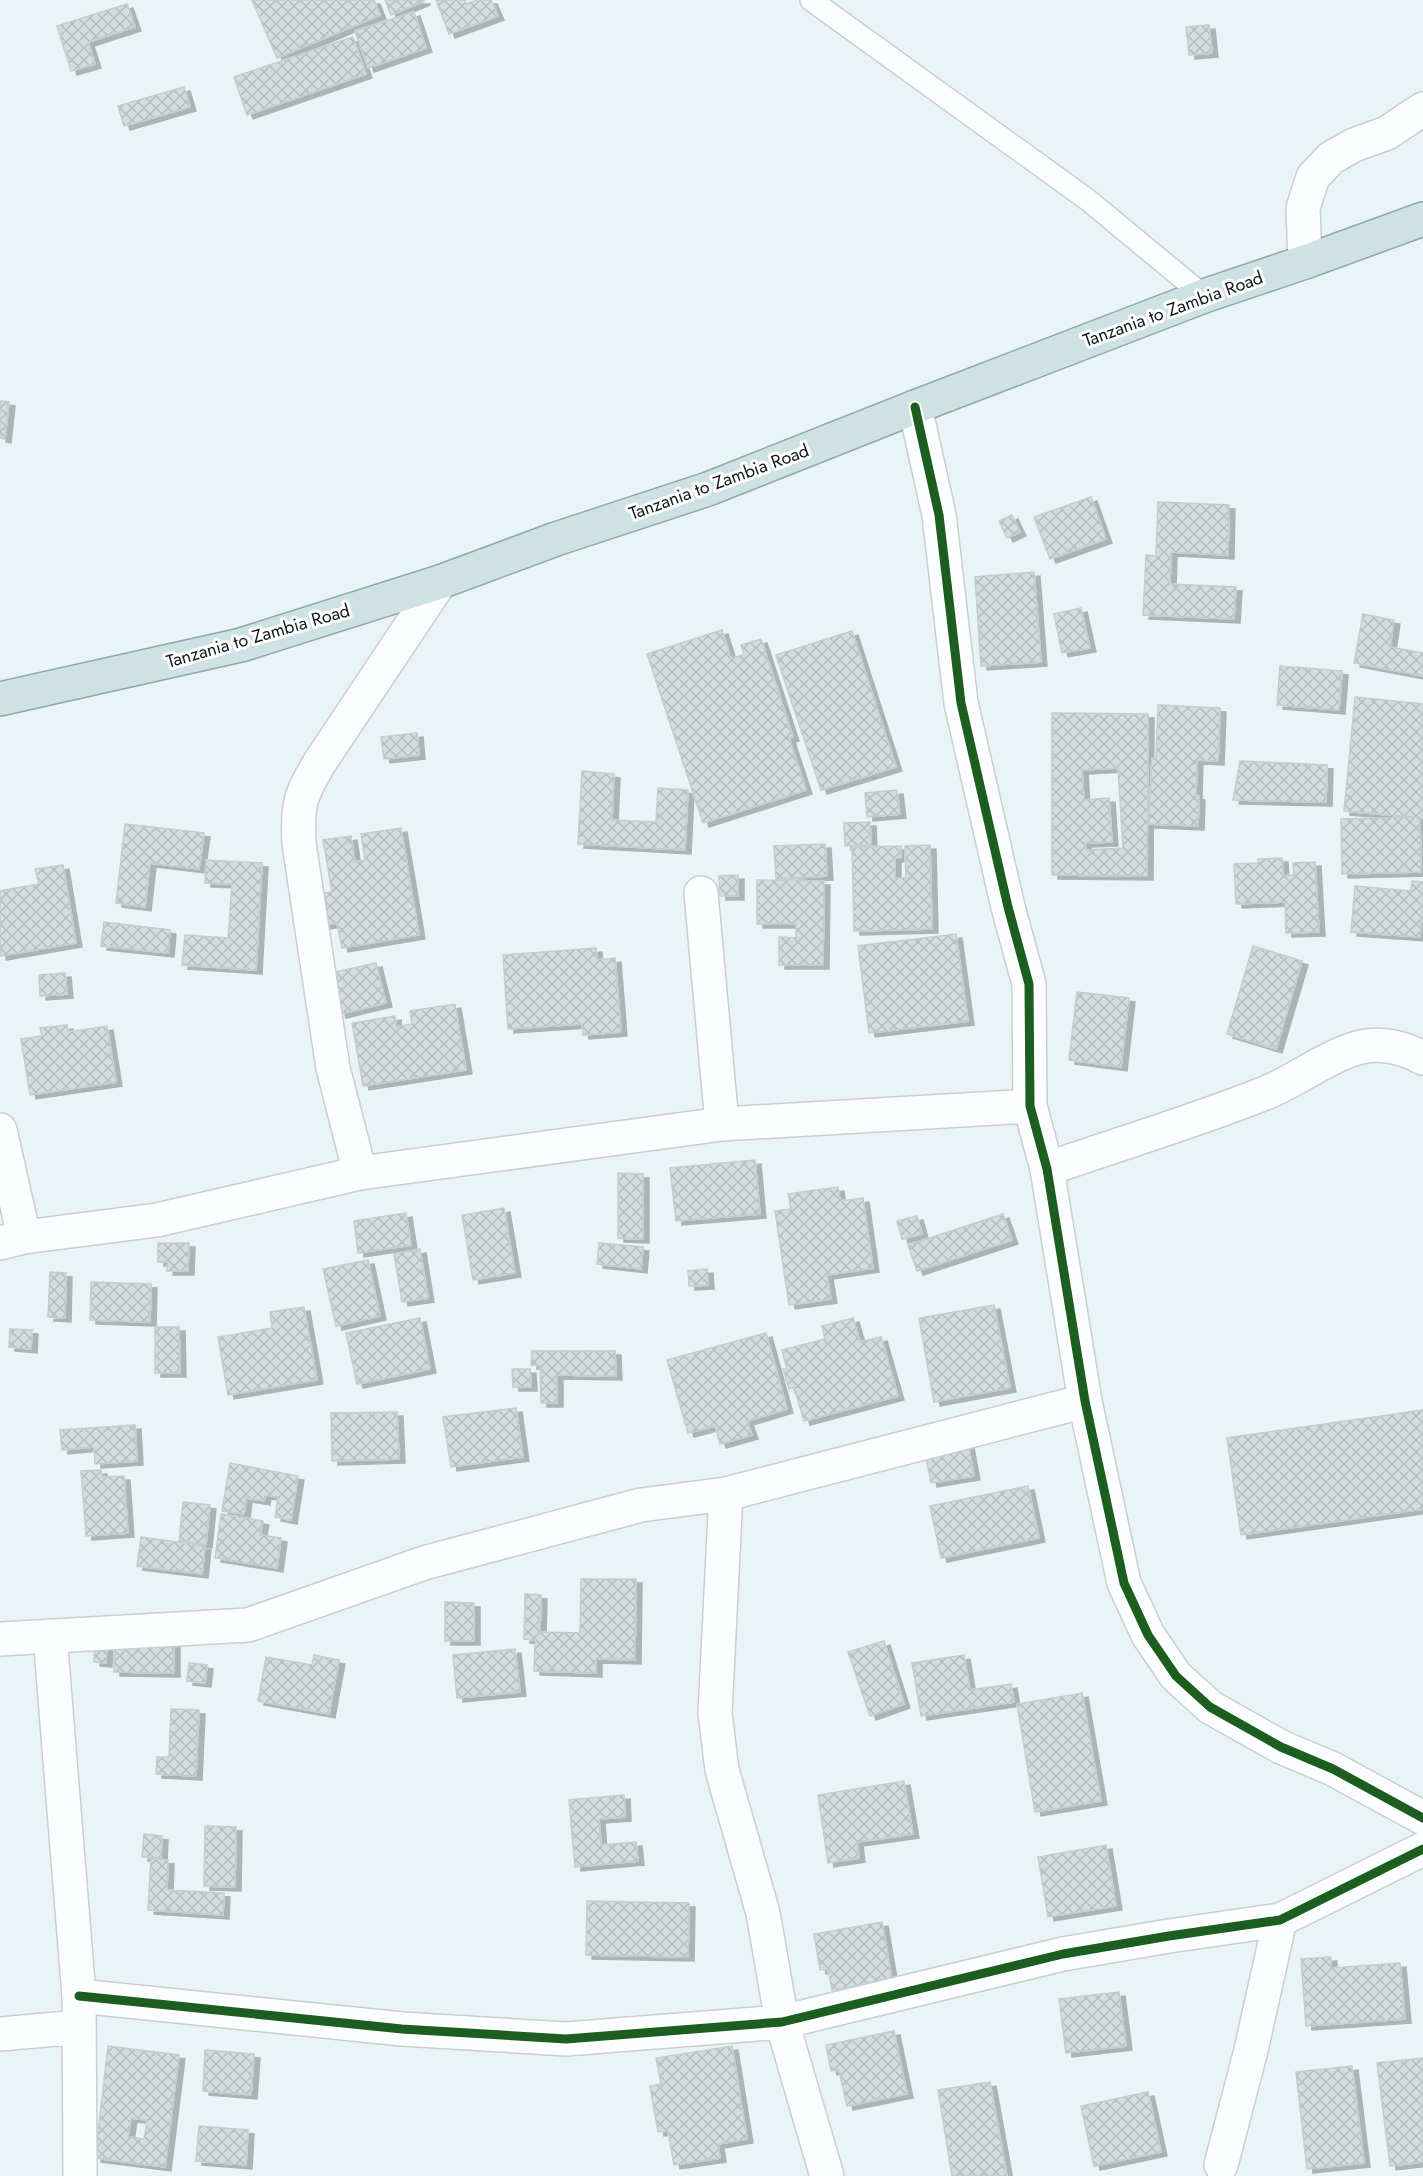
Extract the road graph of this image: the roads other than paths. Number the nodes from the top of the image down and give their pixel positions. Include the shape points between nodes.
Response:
1 (811, 0) edge
2 (1423, 109) edge
3 (1423, 219) edge
4 (1305, 262) junction
5 (1204, 296) junction
6 (915, 407) junction
7 (440, 582) junction
8 (0, 699) edge
9 (700, 893) dead end
10 (1423, 1058) edge
11 (1030, 1106) junction
12 (722, 1124) junction
13 (0, 1130) edge
14 (1047, 1169) junction
15 (360, 1173) junction
16 (12, 1240) edge
17 (1085, 1401) junction
18 (726, 1494) junction
19 (50, 1636) junction
20 (0, 1639) edge
21 (1423, 1818) edge
22 (1423, 1849) edge
23 (1280, 1920) junction
24 (79, 2011) junction
25 (782, 2022) junction
26 (0, 2034) edge
27 (1221, 2165) dead end
28 (80, 2176) edge
29 (827, 2176) edge

1 - 5 lane via 1088,200
2 - 4 street via 1387,133 1331,158 1314,177 1304,208
3 - 4 highway, Tanzania to Zambia Road
4 - 5 highway, Tanzania to Zambia Road
5 - 6 highway, Tanzania to Zambia Road
6 - 7 highway, Tanzania to Zambia Road via 708,489
6 - 11 street via 939,514 961,704 1029,984
7 - 8 highway, Tanzania to Zambia Road via 241,645
7 - 15 street via 320,762 298,805 299,843 333,1068
9 - 12 street
10 - 14 street via 1392,1046 1364,1047 1264,1094
11 - 12 street
11 - 14 street
12 - 15 street
13 - 16 street
14 - 17 street
15 - 16 street via 157,1220
17 - 18 street
17 - 21 street via 1124,1583 1148,1635 1176,1676 1210,1707
18 - 19 street via 641,1505 424,1563 248,1625
18 - 25 street via 715,1713 722,1770 763,1913
19 - 20 street
19 - 24 street
22 - 23 street
23 - 25 street via 1063,1954
23 - 27 street
24 - 25 street via 566,2039
24 - 26 street
24 - 28 street
25 - 29 street

